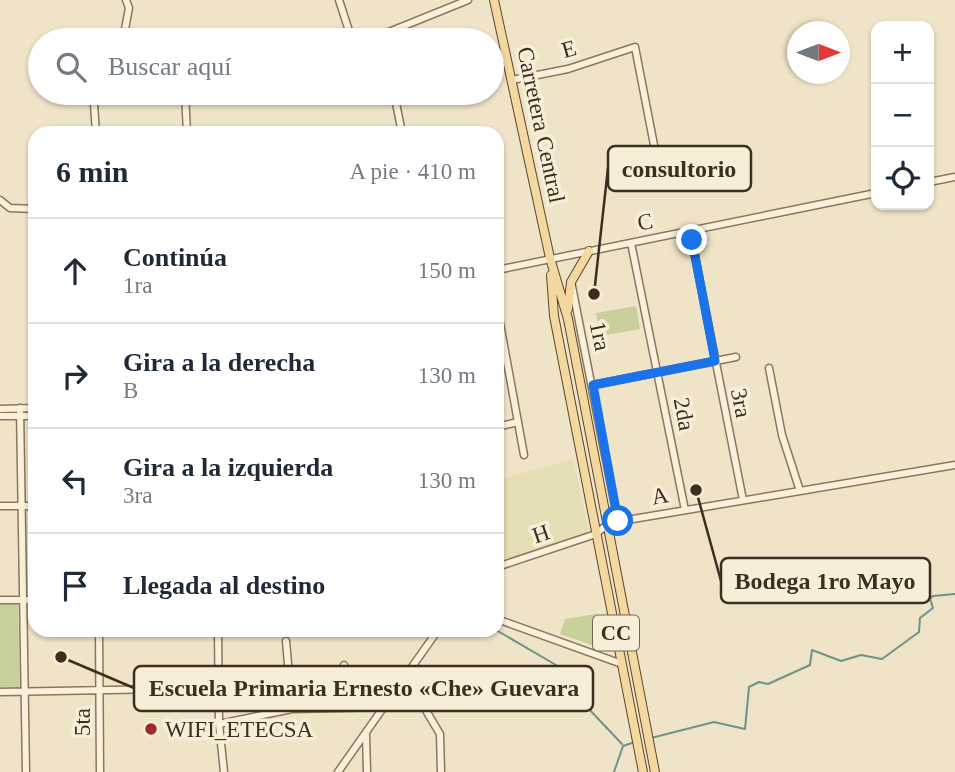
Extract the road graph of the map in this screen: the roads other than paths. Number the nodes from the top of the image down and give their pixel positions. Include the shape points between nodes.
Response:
1 (127, 0) edge
2 (339, 0) edge
3 (468, 0) edge
4 (494, 0) edge
5 (125, 28) edge
6 (347, 28) edge
7 (404, 28) edge
8 (500, 28) edge
9 (504, 44) edge
10 (512, 80) junction
11 (94, 105) edge
12 (186, 105) edge
13 (396, 105) edge
14 (96, 126) edge
15 (187, 126) edge
16 (401, 126) edge
17 (660, 176) dead end
18 (955, 177) edge
19 (934, 181) edge
20 (871, 194) edge
21 (0, 200) edge
22 (28, 209) edge
23 (690, 231) junction
24 (631, 243) junction
25 (589, 251) junction
26 (550, 258) junction
27 (504, 268) edge
28 (571, 282) junction
29 (568, 319) junction
30 (504, 345) edge
31 (736, 357) dead end
32 (715, 361) junction
33 (769, 368) dead end
34 (657, 373) junction
35 (593, 385) junction
36 (0, 409) edge
37 (28, 410) edge
38 (20, 412) junction
39 (28, 414) edge
40 (0, 416) edge
41 (518, 422) junction
42 (504, 425) edge
43 (524, 455) dead end
44 (955, 465) edge
45 (800, 491) junction
46 (743, 500) junction
47 (0, 506) edge
48 (22, 506) junction
49 (28, 506) edge
50 (685, 510) junction
51 (618, 521) junction
52 (609, 523) junction
53 (596, 534) junction
54 (504, 565) edge
55 (0, 600) edge
56 (24, 600) junction
57 (28, 600) edge
58 (504, 622) edge
59 (99, 637) edge
60 (218, 637) edge
61 (433, 637) edge
62 (286, 640) dead end
63 (344, 664) dead end
64 (622, 664) junction
65 (406, 677) junction
66 (219, 688) junction
67 (99, 690) junction
68 (25, 691) junction
69 (0, 692) edge
70 (383, 707) junction
71 (343, 708) junction
72 (292, 709) junction
73 (219, 724) junction
74 (366, 734) junction
75 (26, 772) edge
76 (100, 772) edge
77 (224, 772) edge
78 (338, 772) edge
79 (367, 772) edge
80 (440, 772) edge
81 (643, 772) edge
82 (655, 772) edge

1 - 5 street
2 - 6 street
3 - 7 street
4 - 8 main road, Carretera Central / CC
9 - 10 main road, Carretera Central / CC
10 - 17 street, E via 568,69 635,47
10 - 26 main road, Carretera Central / CC
11 - 14 street
12 - 15 street
13 - 16 street
18 - 19 street
20 - 23 street, C
21 - 22 street via 10,208
23 - 24 street, C
23 - 32 street, 3ra
24 - 25 street, C
24 - 34 street, 2da
25 - 26 street, C
25 - 28 main road
26 - 27 street, C
26 - 29 main road, Carretera Central / CC
26 - 53 main road, Carretera Central / CC via 554,316
28 - 29 main road
28 - 35 street, 1ra
29 - 52 main road, Carretera Central / CC
30 - 41 street
31 - 32 street
32 - 34 street
32 - 46 street, 3ra
33 - 45 street via 782,435
34 - 35 street
34 - 50 street, 2da
35 - 51 street, 1ra
36 - 38 street
37 - 38 street
38 - 39 street
38 - 40 street
38 - 48 street
41 - 42 street
41 - 43 street
44 - 45 street, A
45 - 46 street, A
46 - 50 street, A
47 - 48 street
48 - 49 street
48 - 56 street
50 - 51 street, A
51 - 52 street, A
52 - 53 street
52 - 82 main road, Carretera Central / CC
53 - 54 street, H
53 - 64 main road, Carretera Central / CC
55 - 56 street
56 - 57 street
56 - 68 street
58 - 64 street
59 - 67 street, 5ta
60 - 66 street
61 - 65 street
62 - 72 street
63 - 71 street
64 - 81 main road, Carretera Central / CC
65 - 70 street
65 - 80 street via 440,734
66 - 67 street
66 - 73 street
67 - 68 street
67 - 76 street, 5ta
68 - 69 street
68 - 75 street
70 - 71 street
70 - 74 street
71 - 72 street
72 - 73 street
73 - 77 street
74 - 78 street
74 - 79 street

